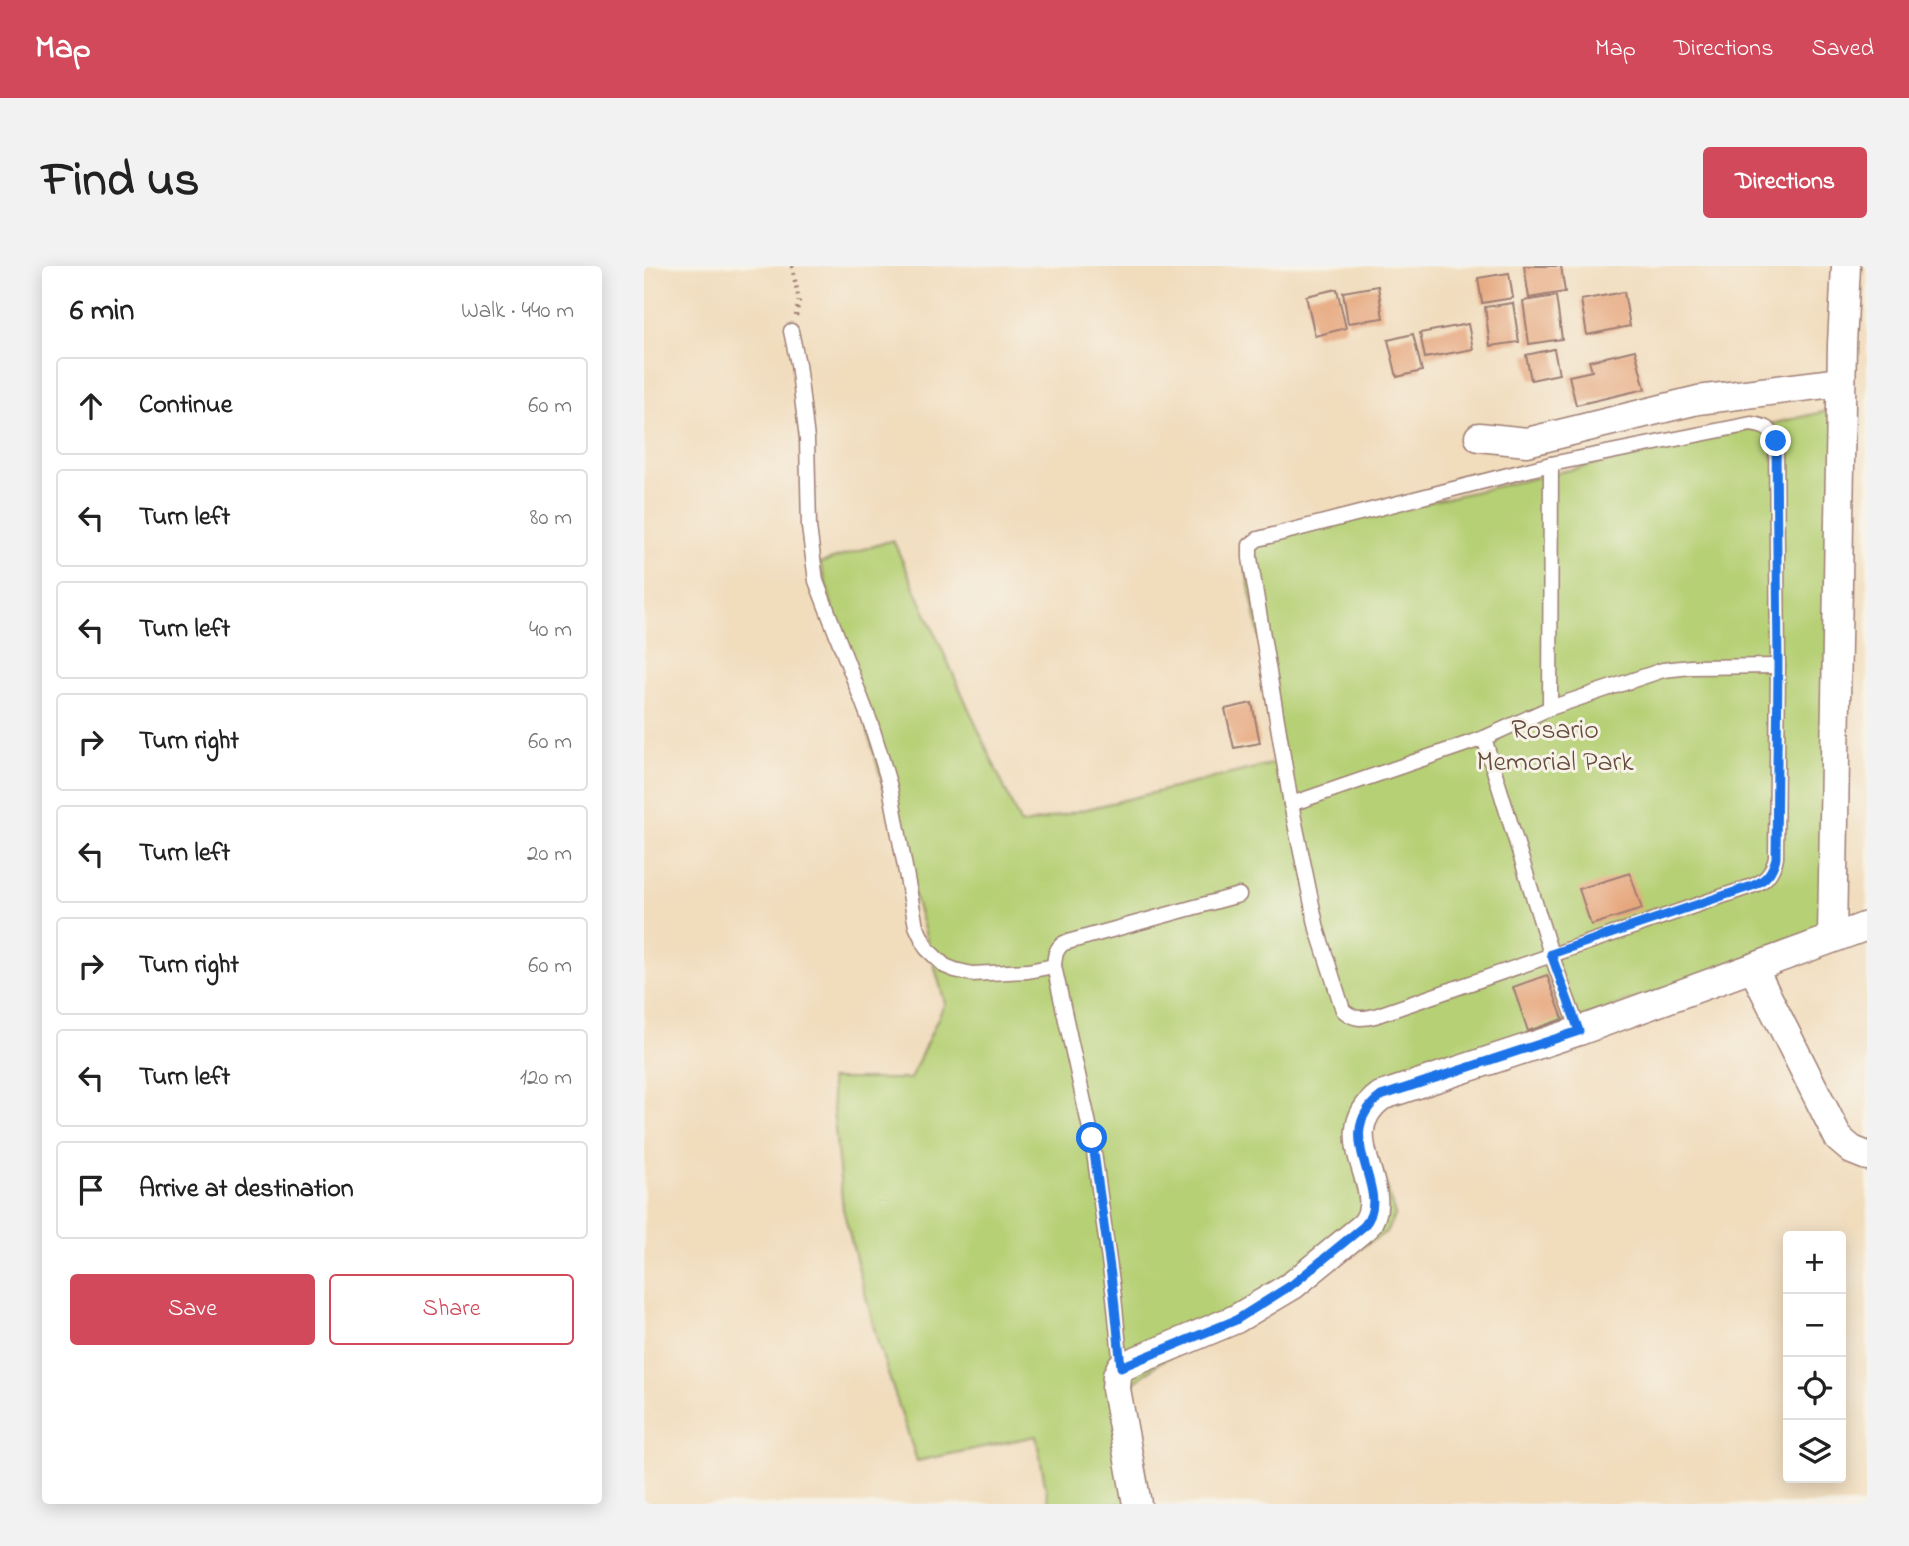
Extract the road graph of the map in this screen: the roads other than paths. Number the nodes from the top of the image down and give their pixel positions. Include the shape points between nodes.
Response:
1 (1846, 266) edge
2 (790, 331) road end
3 (1841, 382) junction
4 (1479, 437) dead end
5 (1551, 464) junction
6 (1778, 666) junction
7 (1550, 708) junction
8 (1484, 738) junction
9 (1291, 804) junction
10 (1239, 895) dead end
11 (1867, 926) edge
12 (1832, 938) junction
13 (1551, 954) junction
14 (1054, 966) junction
15 (1753, 968) junction
16 (1579, 1031) junction
17 (1867, 1156) edge
18 (1121, 1367) junction
19 (1137, 1504) edge

1 - 3 street
2 - 14 lane via 807,439 809,527 816,581 871,723 890,787 916,926 927,949 955,970 972,974
3 - 4 street via 1698,400 1527,442
3 - 12 street
5 - 6 lane via 1751,424 1772,432 1776,441
5 - 7 lane
5 - 9 lane via 1251,545
6 - 7 lane via 1663,670
6 - 13 lane via 1776,858 1772,871 1760,883
7 - 8 lane
8 - 9 lane
8 - 13 lane
9 - 13 lane via 1317,929 1343,1010 1349,1016 1376,1016
10 - 14 lane via 1064,943 1057,948
11 - 12 street
12 - 15 street
13 - 16 lane
14 - 18 lane via 1092,1138
15 - 16 street
15 - 17 street via 1839,1139
16 - 18 street via 1371,1103 1363,1115 1360,1141 1375,1202 1372,1217 1364,1226 1293,1284 1236,1320
18 - 19 street via 1116,1389

